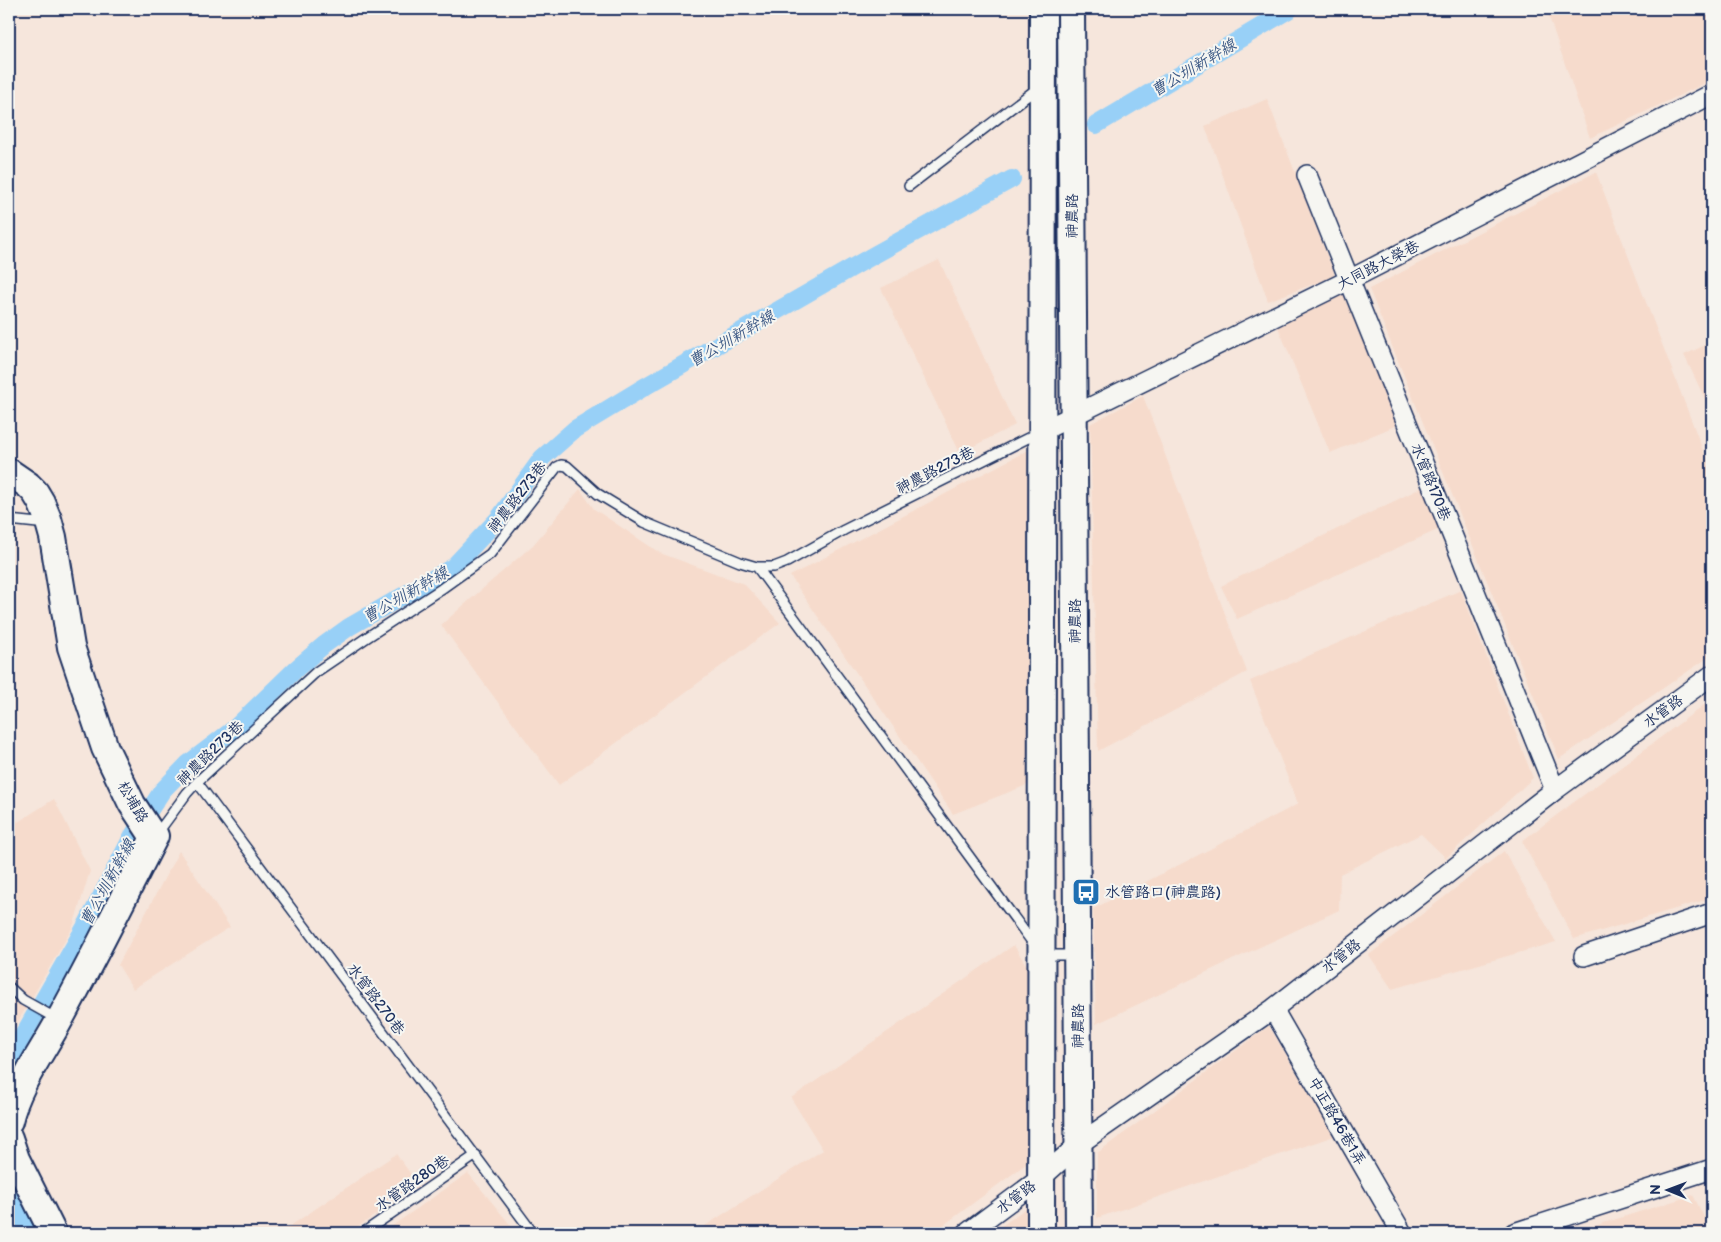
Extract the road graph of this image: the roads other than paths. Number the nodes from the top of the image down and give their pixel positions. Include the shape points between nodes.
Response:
1 (1043, 9) edge
2 (1071, 9) edge
3 (1043, 84) junction
4 (1712, 94) edge
5 (1307, 174) dead end
6 (909, 186) dead end
7 (1350, 280) junction
8 (1074, 415) junction
9 (1042, 431) junction
10 (9, 472) edge
11 (9, 520) edge
12 (49, 524) junction
13 (757, 567) junction
14 (1712, 675) edge
15 (197, 782) junction
16 (1555, 790) junction
17 (152, 835) junction
18 (1712, 913) edge
19 (1041, 955) junction
20 (1078, 955) junction
21 (1584, 956) dead end
22 (9, 987) edge
23 (1273, 1009) junction
24 (55, 1018) junction
25 (10, 1108) edge
26 (9, 1138) edge
27 (1079, 1144) junction
28 (476, 1155) junction
29 (1712, 1169) edge
30 (1041, 1178) junction
31 (53, 1233) edge
32 (363, 1233) edge
33 (533, 1233) edge
34 (967, 1233) edge
35 (1041, 1233) edge
36 (1079, 1233) edge
37 (1402, 1233) edge
38 (1514, 1233) edge

1 - 3 street, 神農路
2 - 8 street, 神農路
3 - 6 lane
3 - 9 street, 神農路
4 - 7 street, 大同路大榮巷
5 - 7 street, 水管路170巷
7 - 8 street, 大同路大榮巷
7 - 16 street, 水管路170巷
8 - 9 street, 大同路大榮巷
8 - 20 street, 神農路
9 - 13 lane, 神農路273巷 via 787,562
9 - 19 street, 神農路
10 - 12 street, 松埔路 via 35,492
11 - 12 lane
12 - 17 street, 松埔路 via 71,646 105,748 132,804
13 - 15 lane, 神農路273巷 via 644,522 598,494 567,466 561,465 490,554 316,672
13 - 19 lane
14 - 16 street, 水管路
15 - 17 lane, 神農路273巷
15 - 28 lane, 水管路270巷
16 - 23 street, 水管路
17 - 24 street, 松埔路 via 112,921
18 - 21 street
19 - 20 lane
19 - 30 street, 神農路
20 - 27 street, 神農路
22 - 24 lane via 23,1000
23 - 27 street, 水管路
23 - 37 street, 中正路46巷1弄
24 - 25 street, 松埔路
26 - 31 street
27 - 30 street, 水管路
27 - 36 street, 神農路
28 - 32 lane, 水管路280巷
28 - 33 lane, 水管路270巷
29 - 38 street
30 - 34 street, 水管路
30 - 35 street, 神農路

